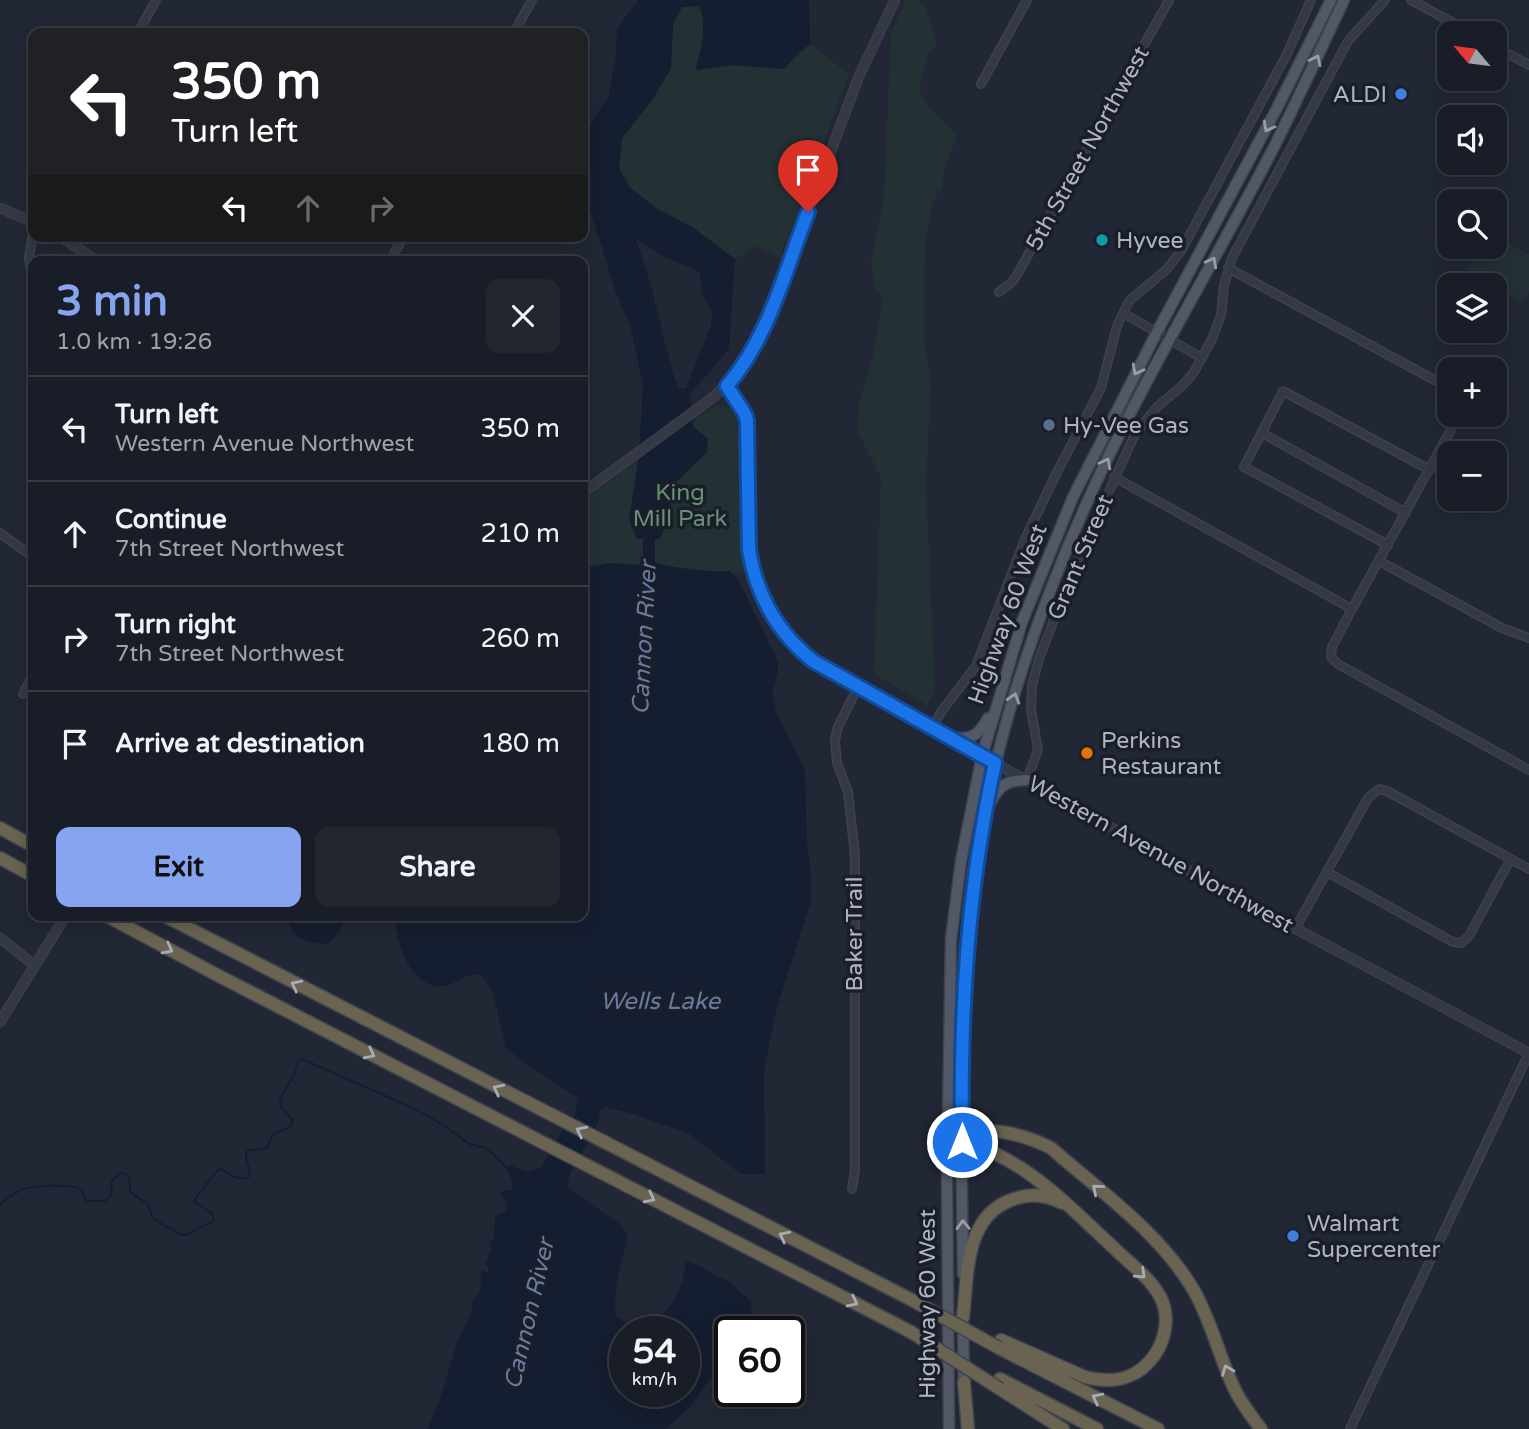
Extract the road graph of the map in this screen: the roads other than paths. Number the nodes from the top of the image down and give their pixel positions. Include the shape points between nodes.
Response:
1 (156, 0) edge
2 (533, 0) edge
3 (895, 0) edge
4 (1027, 0) edge
5 (1169, 0) edge
6 (1311, 0) edge
7 (1331, 0) edge
8 (1344, 0) edge
9 (1385, 0) edge
10 (1411, 0) edge
11 (1450, 21) edge
12 (141, 28) edge
13 (517, 28) edge
14 (1507, 53) edge
15 (1529, 65) edge
16 (981, 84) dead end
17 (0, 208) edge
18 (28, 220) edge
19 (68, 242) edge
20 (89, 256) edge
21 (1228, 268) junction
22 (999, 292) dead end
23 (1123, 313) junction
24 (1157, 332) junction
25 (1170, 341) junction
26 (1202, 358) junction
27 (1437, 381) edge
28 (727, 386) junction
29 (1453, 427) edge
30 (1262, 433) junction
31 (1430, 470) junction
32 (1114, 477) junction
33 (588, 489) edge
34 (1405, 513) junction
35 (0, 533) edge
36 (1388, 545) junction
37 (28, 553) edge
38 (1379, 561) junction
39 (1352, 608) junction
40 (1529, 638) edge
41 (28, 684) edge
42 (858, 688) junction
43 (1000, 693) junction
44 (23, 694) dead end
45 (932, 728) junction
46 (948, 737) junction
47 (982, 756) junction
48 (995, 763) junction
49 (1529, 769) edge
50 (1027, 780) junction
51 (984, 817) junction
52 (0, 828) edge
53 (28, 843) edge
54 (0, 858) edge
55 (1510, 860) junction
56 (1529, 869) edge
57 (1327, 872) junction
58 (28, 873) edge
59 (62, 921) edge
60 (116, 921) edge
61 (175, 921) edge
62 (1295, 929) junction
63 (0, 938) edge
64 (34, 965) junction
65 (0, 1022) edge
66 (1529, 1053) edge
67 (962, 1136) junction
68 (948, 1137) junction
69 (852, 1189) dead end
70 (1074, 1211) junction
71 (963, 1317) junction
72 (1000, 1344) junction
73 (964, 1382) joint
74 (1000, 1384) junction
75 (949, 1429) edge
76 (966, 1429) edge
77 (1063, 1429) edge
78 (1097, 1429) edge
79 (1158, 1429) edge
80 (1261, 1429) edge
81 (1350, 1429) edge

1 - 12 street
2 - 13 street
3 - 28 street via 859,76 761,337
4 - 16 street
5 - 22 street, 5th Street Northwest via 1017,275
6 - 23 street via 1287,54 1175,260 1130,300
7 -> 24 main road, Highway 60 West
25 -> 8 main road, Highway 60 West via 1274,146
9 - 21 street, Grant Street via 1340,55
10 - 11 street
14 - 15 street
17 - 18 street
19 - 20 street
21 - 26 street, Grant Street via 1217,327
21 - 27 street
23 - 24 street
23 - 45 street via 1101,388 1025,539 976,666
24 - 25 street
24 -> 43 main road, Highway 60 West via 1073,497 1022,622
25 - 26 street
48 -> 25 main road, Highway 60 West via 1032,642 1076,527
26 - 32 street, Grant Street via 1183,385 1135,434
28 - 33 street
28 - 42 street, Western Avenue Northwest via 747,421 749,549 765,604 797,648
29 - 31 street
30 - 31 street via 1283,391
30 - 34 street
30 - 36 street via 1244,467
31 - 34 street
32 - 39 street
32 - 50 street, Grant Street via 1035,674 1031,709 1038,750
34 - 36 street
35 - 37 street
36 - 38 street
38 - 39 street
38 - 40 street
39 - 49 street via 1332,647 1331,657 1338,664
41 - 44 street
42 - 45 street, Western Avenue Northwest
42 - 69 street, Baker Trail via 836,729 835,742 848,792 855,856
43 - 46 main road via 975,736 966,740
43 - 47 main road, Highway 60 West
45 - 46 street, Western Avenue Northwest
46 - 47 street, Western Avenue Northwest
47 - 48 street, Western Avenue Northwest
47 - 68 main road, Highway 60 West via 952,929
48 - 50 street, Western Avenue Northwest
48 - 51 main road, Highway 60 West
50 - 51 main road via 1000,786
50 - 62 street, Western Avenue Northwest
51 - 67 main road, Highway 60 West via 965,956
52 - 53 highway
54 - 58 highway
55 - 56 street
55 - 57 street via 1379,789 1368,798
55 - 57 street via 1461,943
57 - 62 street
59 - 64 street
60 -> 74 highway, bridge via 911,1332
72 -> 61 highway, bridge
62 - 66 street, Western Avenue Northwest
63 - 64 street
64 - 65 street
66 - 81 street
67 - 68 highway
67 - 70 highway via 1030,1174
71 -> 67 main road, Highway 60 West
80 -> 67 highway via 1235,1389 1193,1290 1143,1229 1052,1148 1017,1134 987,1129
68 - 75 main road, Highway 60 West
70 - 71 highway via 1051,1198 1024,1196 989,1214 971,1248
70 -> 72 highway via 1152,1284 1166,1319 1161,1345 1135,1373 1098,1380
71 - 73 main road, Highway 60 West
79 -> 72 highway
73 - 76 highway
74 - 77 highway
74 - 78 highway

